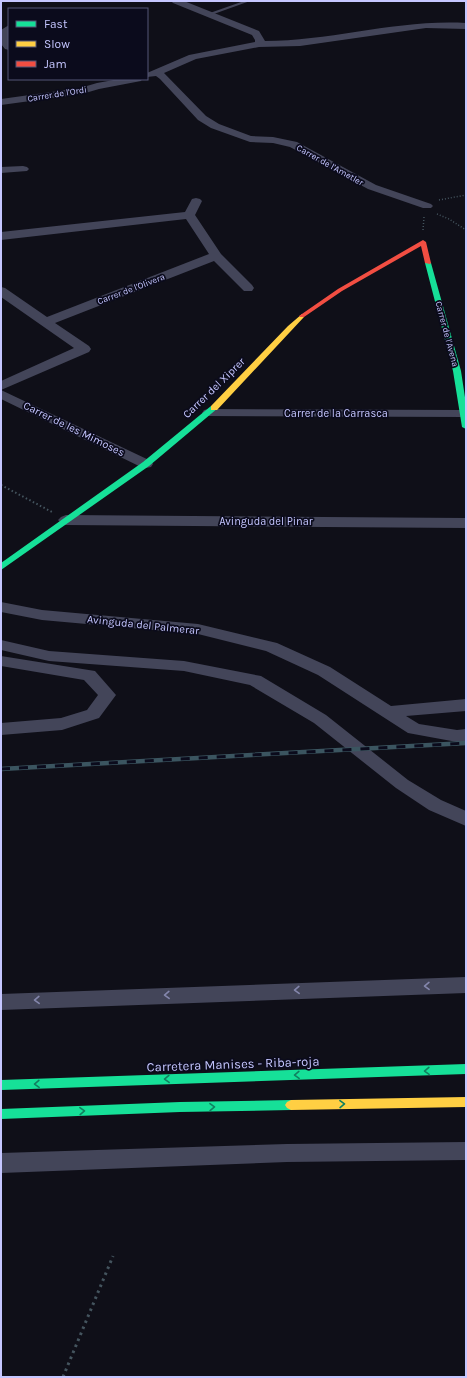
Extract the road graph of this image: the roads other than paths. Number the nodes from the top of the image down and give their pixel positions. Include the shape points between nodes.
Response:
1 (176, 1) edge
2 (248, 1) edge
3 (209, 14) junction
4 (466, 26) edge
5 (8, 29) edge
6 (259, 44) junction
7 (8, 46) edge
8 (152, 74) edge
9 (132, 80) edge
10 (82, 82) dead end
11 (93, 88) junction
12 (1, 102) edge
13 (23, 169) dead end
14 (1, 170) edge
15 (196, 201) dead end
16 (427, 206) dead end
17 (189, 215) junction
18 (1, 236) edge
19 (423, 242) joint
20 (216, 256) junction
21 (248, 288) dead end
22 (1, 291) edge
23 (45, 322) junction
24 (1, 386) edge
25 (1, 394) edge
26 (209, 413) junction
27 (465, 420) edge
28 (146, 464) junction
29 (66, 520) junction
30 (466, 523) edge
31 (1, 567) edge
32 (1, 608) edge
33 (1, 645) edge
34 (1, 661) edge
35 (466, 705) edge
36 (388, 712) junction
37 (1, 728) edge
38 (466, 735) edge
39 (466, 819) edge
40 (466, 985) edge
41 (1, 1002) edge
42 (466, 1069) edge
43 (1, 1085) edge
44 (466, 1102) edge
45 (1, 1114) edge
46 (466, 1151) edge
47 (1, 1163) edge

1 - 3 street
2 - 3 lane
3 - 6 street via 256,33 260,40
4 - 6 street via 419,26 332,40
5 - 7 street via 4,32 3,40
6 - 8 street via 193,57
8 - 16 street, Carrer de l'Ametler via 164,77 202,118 215,126 250,139 293,144 372,187
9 - 11 street, Carrer de l'Ordi
10 - 11 street
11 - 12 street, Carrer de l'Ordi via 82,92
13 - 14 street
15 - 17 street
17 - 18 street
17 - 20 street
19 - 26 street, Carrer del Xiprer via 305,313
19 - 27 street, Carrer de l'Avena via 457,371
20 - 21 street
20 - 23 street, Carrer de l'Olivera
22 - 23 street
23 - 24 street via 84,349
25 - 28 street, Carrer de les Mimoses
26 - 27 street, Carrer de la Carrasca
26 - 28 street, Carrer del Xiprer
28 - 29 street, Carrer del Xiprer
29 - 30 street, Avinguda del Pinar
29 - 31 street, Carrer del Xiprer
32 - 36 street, Avinguda del Palmerar via 42,615 198,629 271,647 324,670
33 - 39 street via 49,656 184,666 255,680 320,719 402,784 435,805
34 - 37 street via 89,675 107,695 93,714 62,724
35 - 36 street
36 - 38 street, Avinguda del Palmerar via 414,729 456,736
40 -> 41 street
42 -> 43 street, Carretera Manises - Riba-roja
45 -> 44 street via 188,1107
46 - 47 street via 287,1152

